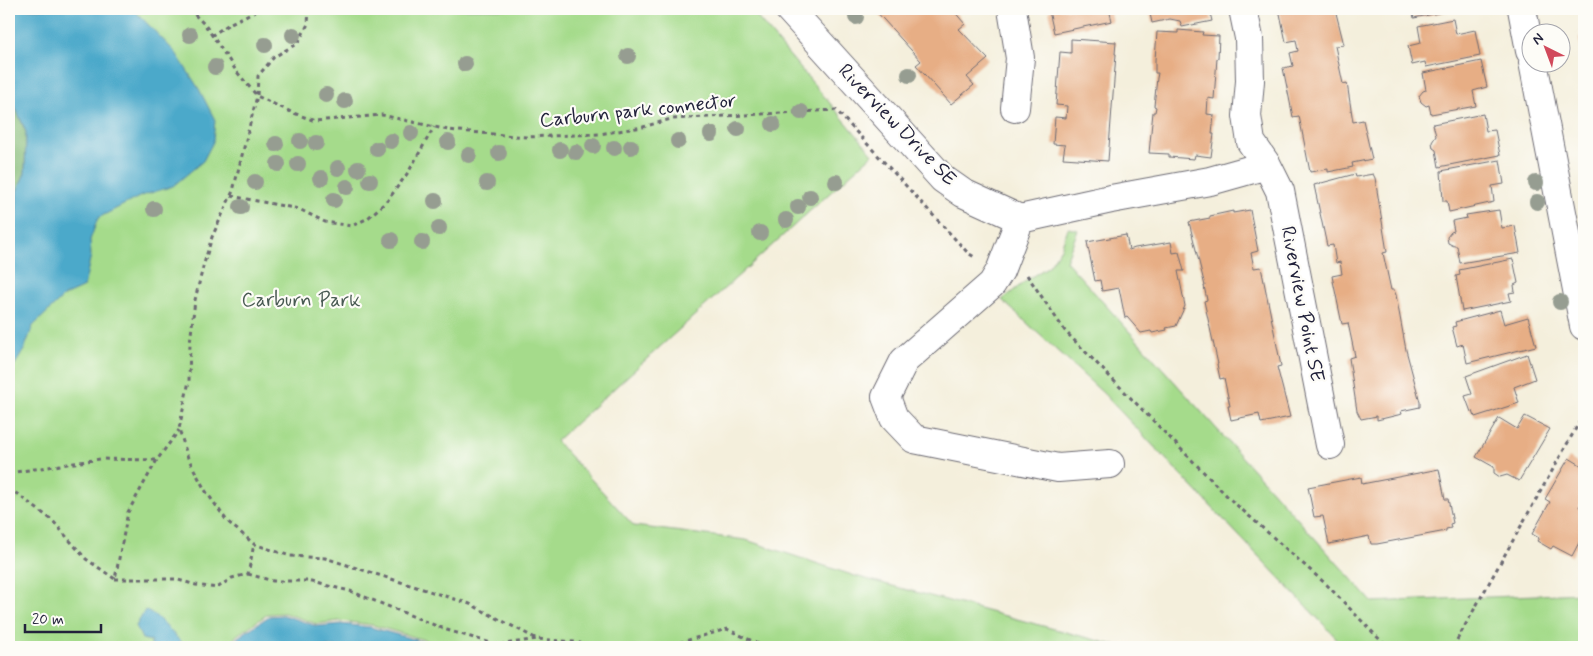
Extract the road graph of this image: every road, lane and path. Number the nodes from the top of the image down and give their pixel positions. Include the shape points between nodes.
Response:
1 (190, 9) edge
2 (259, 9) edge
3 (309, 9) edge
4 (789, 9) edge
5 (1012, 9) edge
6 (1243, 9) edge
7 (1522, 9) edge
8 (1524, 22) edge
9 (211, 36) junction
10 (1535, 72) edge
11 (257, 96) junction
12 (1015, 108) dead end
13 (434, 127) junction
14 (1267, 165) junction
15 (231, 196) junction
16 (1020, 219) junction
17 (968, 253) dead end
18 (1026, 272) dead end
19 (1584, 326) edge
20 (1584, 414) edge
21 (179, 429) junction
22 (1330, 446) dead end
23 (157, 460) junction
24 (1110, 464) dead end
25 (9, 473) edge
26 (9, 488) edge
27 (254, 544) junction
28 (248, 574) junction
29 (115, 579) junction
30 (537, 639) junction
31 (598, 647) edge
32 (664, 647) edge
33 (765, 647) edge
34 (1387, 647) edge
35 (1453, 647) edge

1 - 9 path
2 - 9 path
3 - 11 path via 308,24 298,44 274,57 258,76
4 - 16 street, Riverview Drive SE via 943,180 963,193
5 - 12 street via 1020,58
6 - 14 street, Riverview Point SE via 1249,38 1247,116 1251,142
7 - 8 street
9 - 11 path
10 - 19 street
11 - 13 path, Carburn park connector via 315,121 382,115
11 - 15 path
13 - 15 path via 388,200 368,218 352,226 325,222 299,209
13 - 17 path, Carburn park connector via 526,137 598,134 644,127 671,118 836,110
14 - 16 street via 1210,181
14 - 22 street, Riverview Point SE via 1280,191
15 - 21 path via 212,237 195,300 189,381
16 - 24 street via 992,284 904,360 886,397 894,418 914,439 1058,468
18 - 34 path via 1065,331 1231,500 1328,585
20 - 35 path
21 - 23 path
21 - 27 path via 188,458 205,490 227,521
23 - 25 path via 100,458
23 - 29 path via 128,512
26 - 29 path via 52,520 86,558
27 - 28 path
27 - 30 path via 290,556 325,558 470,604
28 - 29 path via 232,578 217,588 175,579
28 - 30 path via 273,582 308,581 350,591 447,630 498,645
30 - 31 path
32 - 33 path via 727,629

